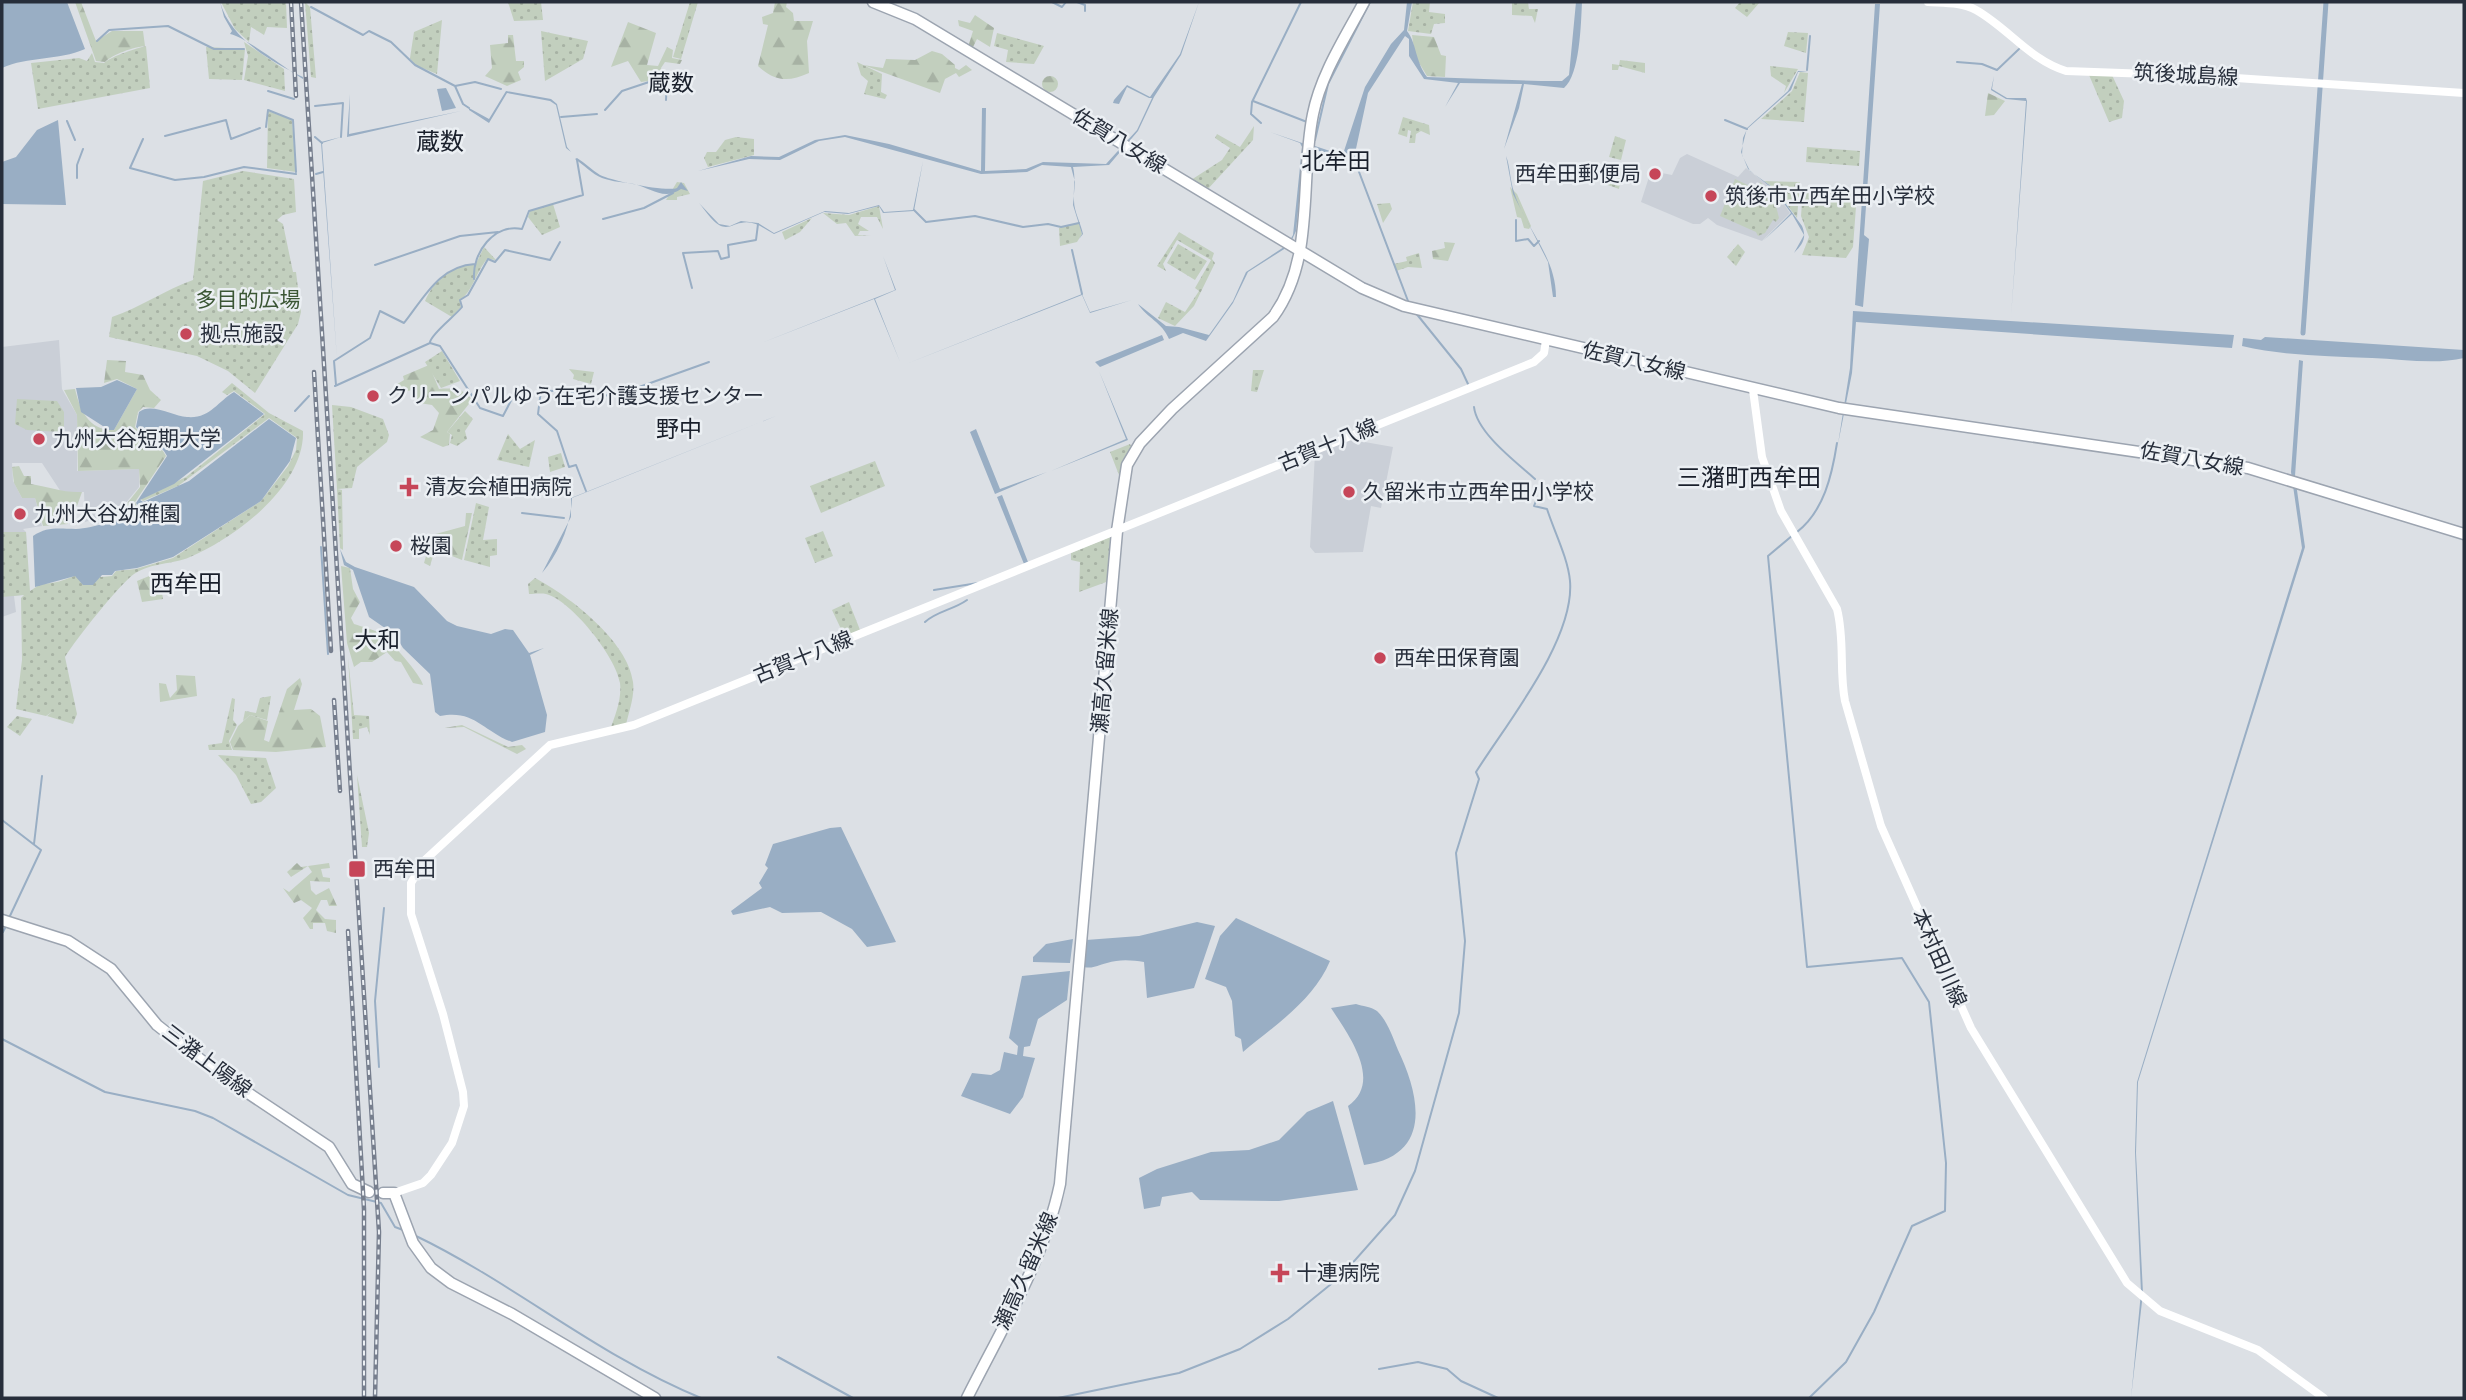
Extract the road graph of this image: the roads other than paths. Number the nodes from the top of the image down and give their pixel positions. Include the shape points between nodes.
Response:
1 (873, 2) edge
2 (1364, 2) edge
3 (1928, 2) edge
4 (2464, 93) edge
5 (1301, 251) junction
6 (1546, 340) junction
7 (1753, 390) junction
8 (1117, 531) junction
9 (2464, 534) edge
10 (2, 920) edge
11 (369, 1192) dead end
12 (388, 1193) joint
13 (656, 1398) edge
14 (967, 1398) edge
15 (2324, 1398) edge

1 - 5 main road, 佐賀八女線 via 938,33
2 - 5 main road, 瀬高久留米線 via 1325,77 1313,114
3 - 4 main road, 筑後城島線 via 1977,11 2036,57 2066,71
5 - 6 main road, 佐賀八女線 via 1387,300
5 - 8 main road, 瀬高久留米線 via 1292,283 1273,317 1140,443 1127,465
6 - 7 main road, 佐賀八女線
6 - 8 main road, 古賀十八線 via 1541,359
7 - 9 main road, 佐賀八女線 via 1839,408 2230,465
7 - 15 main road, 本村田川線 via 1762,457 1781,511 1837,609 1841,682 1881,826 1971,1028 2127,1283 2160,1311 2258,1350
8 - 12 main road, 古賀十八線 via 634,725 548,746 425,860 411,883 411,914 443,1014 464,1106 452,1143 431,1175 423,1183
8 - 14 main road, 瀬高久留米線 via 1060,1184 1028,1274
10 - 11 main road, 三潴上陽線 via 68,941 111,969 157,1025 215,1071 329,1147 352,1184
12 - 13 main road via 431,1268

